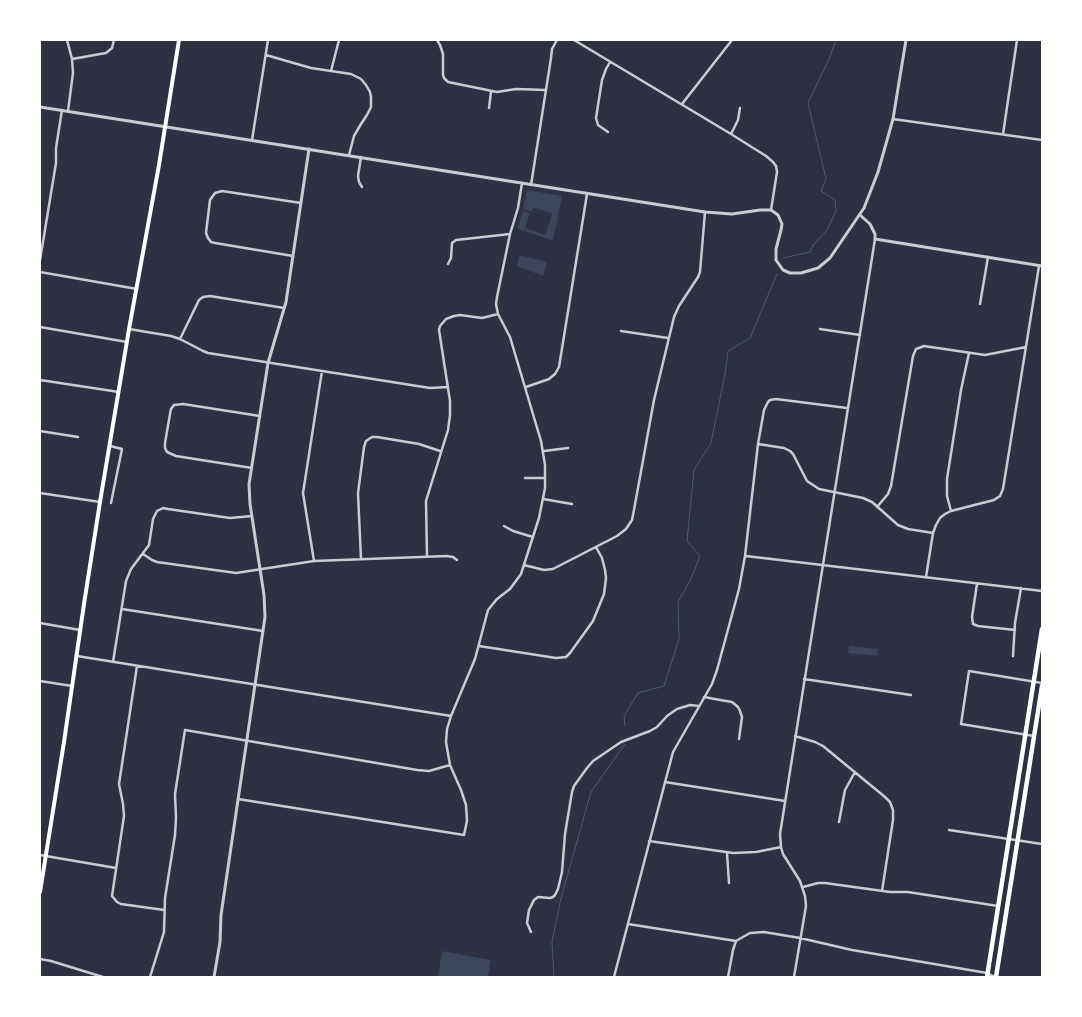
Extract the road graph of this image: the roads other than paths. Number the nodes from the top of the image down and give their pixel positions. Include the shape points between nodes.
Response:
1 (67, 40) edge
2 (114, 40) edge
3 (178, 40) edge
4 (268, 40) edge
5 (339, 40) edge
6 (437, 40) edge
7 (557, 40) edge
8 (574, 40) edge
9 (732, 40) edge
10 (906, 40) edge
11 (1018, 40) edge
12 (266, 55) junction
13 (72, 59) junction
14 (610, 62) junction
15 (331, 71) junction
16 (546, 90) junction
17 (491, 91) junction
18 (681, 104) junction
19 (40, 107) edge
20 (489, 108) dead end
21 (740, 108) dead end
22 (62, 110) junction
23 (68, 111) junction
24 (893, 118) junction
25 (165, 127) junction
26 (608, 132) dead end
27 (731, 134) junction
28 (1003, 134) junction
29 (252, 140) junction
30 (1042, 140) edge
31 (310, 149) junction
32 (349, 155) junction
33 (361, 157) junction
34 (522, 183) junction
35 (531, 184) junction
36 (362, 187) dead end
37 (587, 194) junction
38 (301, 203) junction
39 (771, 210) junction
40 (705, 212) junction
41 (860, 215) junction
42 (510, 234) junction
43 (874, 239) junction
44 (293, 256) junction
45 (988, 257) junction
46 (40, 260) edge
47 (448, 264) dead end
48 (1041, 266) edge
49 (40, 272) edge
50 (137, 289) junction
51 (980, 304) dead end
52 (284, 308) junction
53 (498, 314) junction
54 (40, 328) edge
55 (129, 329) junction
56 (820, 329) dead end
57 (621, 331) dead end
58 (860, 335) junction
59 (668, 338) junction
60 (180, 339) junction
61 (127, 342) junction
62 (1026, 347) junction
63 (969, 353) junction
64 (268, 363) junction
65 (322, 371) junction
66 (40, 380) edge
67 (448, 387) junction
68 (525, 387) junction
69 (119, 392) junction
70 (847, 408) junction
71 (260, 416) junction
72 (40, 431) edge
73 (78, 437) dead end
74 (758, 444) junction
75 (110, 446) junction
76 (568, 448) dead end
77 (441, 451) junction
78 (544, 452) junction
79 (252, 468) junction
80 (525, 478) dead end
81 (545, 478) junction
82 (834, 492) junction
83 (40, 493) edge
84 (543, 499) junction
85 (100, 502) junction
86 (112, 503) dead end
87 (572, 504) dead end
88 (877, 507) junction
89 (951, 511) junction
90 (252, 516) junction
91 (504, 526) dead end
92 (933, 533) junction
93 (533, 538) junction
94 (596, 547) junction
95 (143, 554) junction
96 (427, 556) junction
97 (745, 556) junction
98 (361, 559) junction
99 (457, 560) dead end
100 (314, 561) junction
101 (524, 565) junction
102 (822, 565) junction
103 (261, 570) junction
104 (926, 577) junction
105 (977, 583) junction
106 (1021, 588) junction
107 (1042, 591) edge
108 (121, 609) junction
109 (40, 623) edge
110 (1042, 629) edge
111 (80, 630) junction
112 (1015, 630) junction
113 (263, 631) junction
114 (479, 646) junction
115 (77, 656) junction
116 (1013, 656) dead end
117 (113, 662) junction
118 (137, 666) junction
119 (804, 678) junction
120 (40, 681) edge
121 (1034, 682) junction
122 (1042, 684) edge
123 (256, 685) junction
124 (72, 686) junction
125 (911, 695) dead end
126 (704, 697) junction
127 (699, 706) junction
128 (451, 716) junction
129 (1026, 734) junction
130 (795, 736) junction
131 (1034, 736) junction
132 (739, 738) dead end
133 (247, 740) junction
134 (450, 765) junction
135 (855, 772) junction
136 (665, 782) junction
137 (238, 799) junction
138 (785, 801) junction
139 (839, 822) dead end
140 (949, 830) dead end
141 (1009, 840) junction
142 (1017, 840) junction
143 (650, 841) junction
144 (1042, 844) edge
145 (781, 847) junction
146 (728, 853) junction
147 (40, 855) edge
148 (46, 856) junction
149 (116, 868) junction
150 (730, 883) dead end
151 (803, 887) junction
152 (882, 891) junction
153 (40, 892) edge
154 (998, 906) junction
155 (164, 910) junction
156 (628, 924) junction
157 (531, 932) dead end
158 (800, 938) junction
159 (736, 941) junction
160 (40, 959) edge
161 (93, 975) edge
162 (987, 975) edge
163 (103, 977) edge
164 (150, 977) edge
165 (214, 977) edge
166 (614, 977) edge
167 (728, 977) edge
168 (794, 977) edge
169 (996, 977) edge

1 - 13 street
2 - 13 street via 106,53
3 - 25 main road
4 - 12 street
5 - 15 street
6 - 17 street via 443,54 445,80
7 - 16 street via 550,58
8 - 14 street
9 - 18 street
10 - 24 street
11 - 28 street
12 - 15 street
12 - 29 street
13 - 23 street via 73,79
14 - 18 street
14 - 26 street via 604,75 596,118 598,125
15 - 32 street via 361,79 370,92 371,107 354,136
16 - 17 street
16 - 35 street
17 - 20 street
18 - 27 street
19 - 22 street
21 - 27 street
22 - 23 street
22 - 46 street
23 - 25 street
24 - 28 street
24 - 41 street via 876,181
25 - 29 street
25 - 50 main road
27 - 39 street via 774,162 777,172
28 - 30 street
29 - 31 street
31 - 32 street
31 - 38 street
32 - 33 street
33 - 34 street
33 - 36 street via 358,176
34 - 35 street
34 - 42 street
35 - 37 street
37 - 40 street
37 - 68 street via 559,367 549,379
38 - 44 street
38 - 44 street via 222,191 215,193 210,200 206,231 211,242
39 - 40 street via 737,214
39 - 41 street via 782,224 775,256 783,270 796,274 824,264
40 - 59 street via 699,275 677,309
41 - 43 street via 870,224
42 - 47 street via 456,240 452,243
42 - 53 street via 497,297
43 - 45 street
43 - 58 street
44 - 52 street
45 - 48 street
45 - 51 street
48 - 62 street
49 - 50 street
50 - 55 main road
52 - 60 street via 210,296 201,298
52 - 64 street
53 - 67 street via 482,318 454,316 440,324
53 - 68 street via 510,337
54 - 61 street
55 - 60 street
55 - 61 main road
56 - 58 street
57 - 59 street
58 - 70 street
59 - 94 street via 633,516 623,531
60 - 64 street via 208,353
61 - 69 main road
62 - 63 street via 988,354
62 - 89 street via 1002,493 988,502
63 - 88 street via 926,346 918,347 914,352 892,486
63 - 89 street via 947,479
64 - 65 street
64 - 71 street
65 - 67 street via 430,388
65 - 100 street via 303,493
66 - 69 street
67 - 77 street via 450,415
68 - 78 street
69 - 75 main road
70 - 74 street via 770,400 762,416
70 - 82 street
71 - 79 street
71 - 79 street via 174,405 165,443 167,452 176,456
72 - 73 street
74 - 82 street via 790,450 807,481 819,489
74 - 97 street
75 - 85 main road
75 - 86 street via 122,449
76 - 78 street
77 - 96 street via 426,501
77 - 98 street via 377,437 366,441 358,493
78 - 81 street
79 - 90 street via 249,494
80 - 81 street
81 - 84 street
82 - 88 street via 863,498
82 - 102 street
83 - 85 street
84 - 87 street
84 - 93 street
85 - 111 main road
88 - 92 street via 898,525
89 - 92 street via 940,518
90 - 95 street via 230,518 163,508 154,514 149,545
90 - 103 street
91 - 93 street
92 - 104 street
93 - 101 street
94 - 101 street via 551,570
94 - 114 street via 605,570 604,594 593,621 566,657
95 - 103 street via 157,562 230,573
95 - 108 street via 128,574
96 - 98 street
96 - 99 street via 447,556
97 - 102 street
97 - 126 street via 740,589 717,670
98 - 100 street
100 - 103 street
101 - 114 street via 515,584 488,610
102 - 104 street
102 - 119 street
103 - 113 street via 265,608
104 - 105 street
105 - 106 street
105 - 112 street via 973,624
106 - 107 street
106 - 112 street
108 - 113 street
108 - 117 street
109 - 111 street
110 - 121 main road
111 - 115 main road
112 - 116 street
113 - 123 street
114 - 128 street
115 - 117 street
115 - 124 main road
117 - 118 street
118 - 123 street
118 - 149 street via 119,784 124,816
119 - 125 street
119 - 130 street
120 - 124 street
121 - 122 street
121 - 129 main road
121 - 129 street via 969,671 961,724
122 - 131 main road
123 - 128 street
123 - 133 street
124 - 148 main road
126 - 127 street
126 - 132 street via 732,702 738,707 742,717
127 - 136 street via 676,746
127 - 157 street via 677,709 657,727 620,742 593,761 578,780 572,792 558,888 553,897 534,900 527,923
128 - 134 street via 446,742
129 - 131 street
129 - 141 main road
130 - 135 street via 820,744
130 - 138 street
131 - 142 main road
133 - 134 street via 417,770 434,770
133 - 137 street
133 - 155 street via 185,730 175,794 175,835
134 - 137 street via 466,806 464,835
135 - 139 street via 845,790
135 - 152 street via 890,802 893,810
136 - 138 street
136 - 143 street
137 - 165 street
138 - 145 street
140 - 141 street
141 - 142 street
141 - 154 main road
142 - 144 street
142 - 169 main road
143 - 146 street
143 - 156 street
145 - 146 street
145 - 151 street
146 - 150 street
147 - 148 street
148 - 149 street
148 - 153 main road
149 - 155 street via 112,892 117,902
151 - 152 street via 825,883
151 - 158 street via 806,906
152 - 154 street
154 - 162 main road
155 - 164 street via 164,932
156 - 159 street
156 - 166 street
158 - 159 street via 757,931
158 - 162 street
158 - 168 street
159 - 167 street
160 - 161 street
161 - 163 street
162 - 169 street

